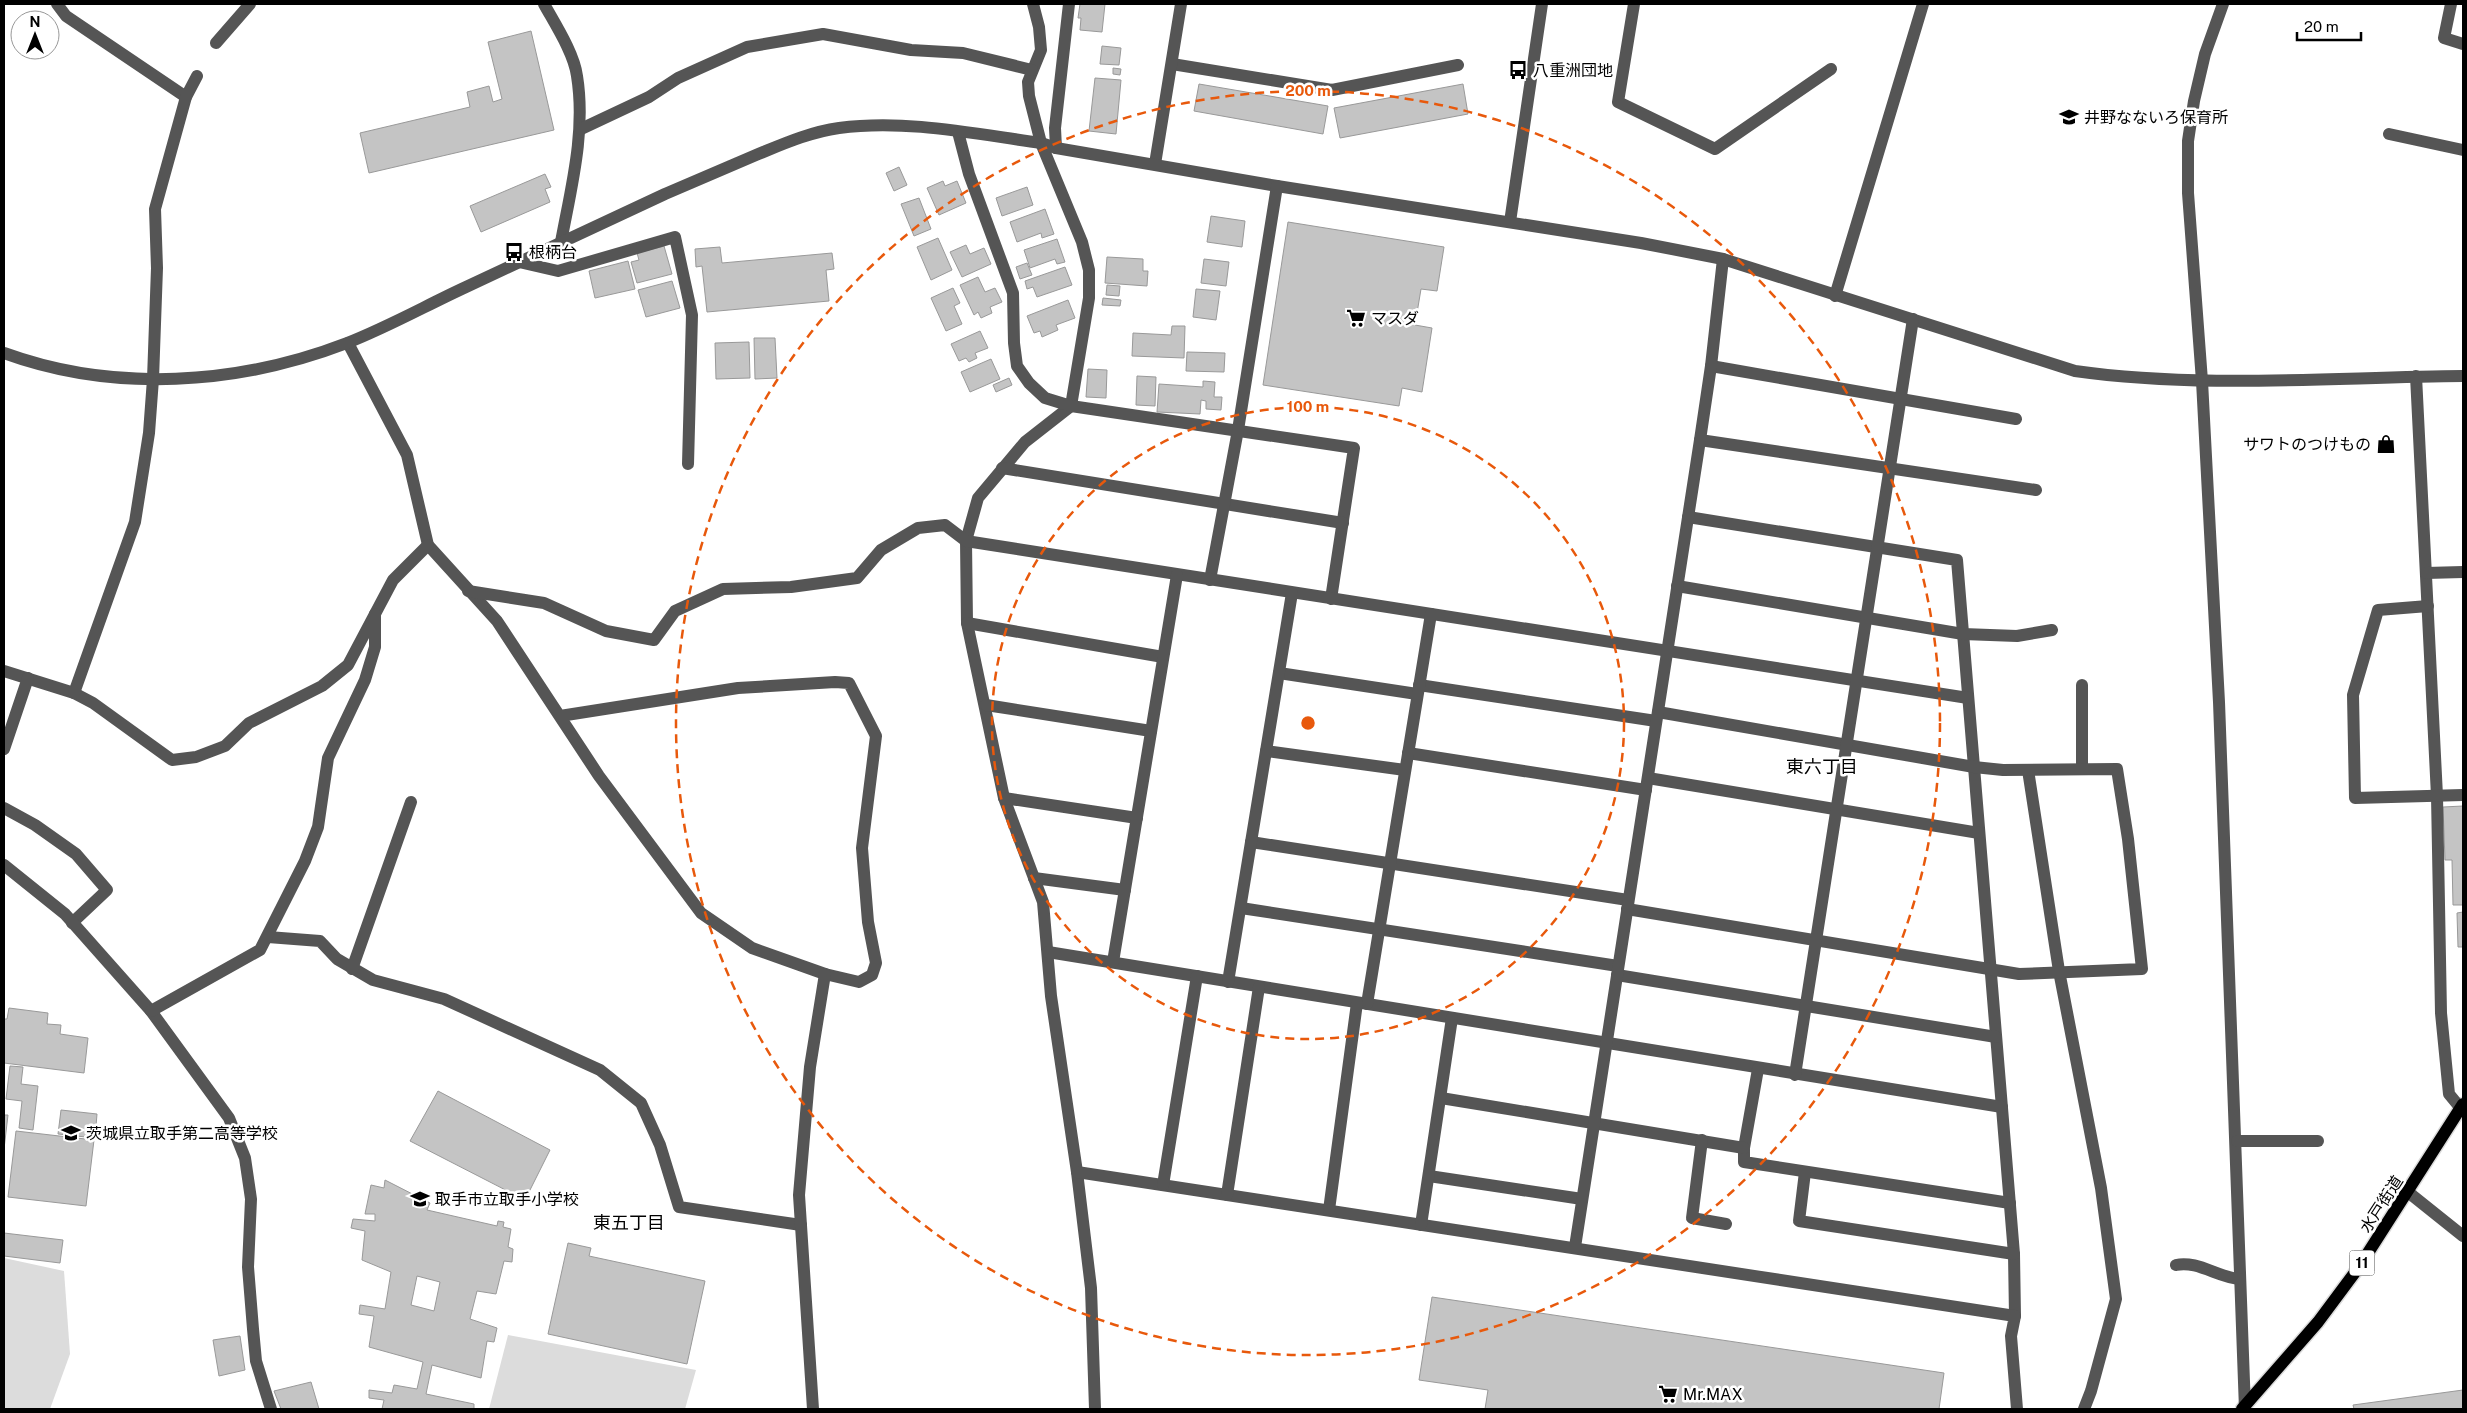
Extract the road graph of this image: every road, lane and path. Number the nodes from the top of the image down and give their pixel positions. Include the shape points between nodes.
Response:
1 (57, 4) edge
2 (250, 4) edge
3 (544, 4) edge
4 (1033, 4) edge
5 (1069, 4) edge
6 (1181, 4) edge
7 (1542, 4) edge
8 (1634, 4) edge
9 (1923, 4) edge
10 (2223, 4) edge
11 (2451, 4) edge
12 (216, 43) dead end
13 (2463, 44) edge
14 (1172, 64) junction
15 (1458, 66) dead end
16 (1831, 69) dead end
17 (1032, 70) junction
18 (197, 76) dead end
19 (186, 97) junction
20 (581, 129) junction
21 (958, 132) junction
22 (2389, 134) dead end
23 (1041, 143) junction
24 (1056, 148) junction
25 (2463, 150) edge
26 (1155, 164) junction
27 (1277, 186) junction
28 (1510, 222) junction
29 (561, 242) junction
30 (1722, 258) junction
31 (519, 262) junction
32 (1835, 296) junction
33 (1913, 319) junction
34 (348, 343) junction
35 (4, 354) edge
36 (1711, 366) junction
37 (2416, 376) junction
38 (2463, 376) edge
39 (153, 379) junction
40 (2202, 381) junction
41 (1900, 399) junction
42 (1071, 406) junction
43 (2016, 419) dead end
44 (1238, 430) junction
45 (1700, 440) junction
46 (688, 464) dead end
47 (1002, 468) junction
48 (1890, 468) junction
49 (2036, 490) dead end
50 (1224, 504) junction
51 (1688, 517) junction
52 (1343, 523) junction
53 (966, 541) junction
54 (428, 545) junction
55 (1878, 547) junction
56 (2463, 572) edge
57 (2426, 574) junction
58 (1177, 575) junction
59 (1210, 580) junction
60 (1678, 586) junction
61 (468, 591) junction
62 (1292, 593) junction
63 (1331, 599) junction
64 (2428, 606) junction
65 (376, 612) junction
66 (1431, 614) junction
67 (1866, 619) junction
68 (967, 623) junction
69 (2052, 630) dead end
70 (1963, 634) junction
71 (1667, 652) junction
72 (1164, 657) junction
73 (4, 672) edge
74 (1279, 673) junction
75 (28, 678) junction
76 (1857, 681) junction
77 (2082, 685) dead end
78 (1418, 690) junction
79 (74, 693) junction
80 (1968, 698) junction
81 (986, 705) junction
82 (560, 716) junction
83 (1657, 716) junction
84 (1151, 731) junction
85 (1847, 746) junction
86 (4, 749) edge
87 (1266, 751) junction
88 (1408, 753) junction
89 (1974, 767) junction
90 (2082, 769) junction
91 (1405, 770) junction
92 (2028, 770) junction
93 (1646, 784) junction
94 (2463, 795) edge
95 (2437, 796) junction
96 (1004, 798) junction
97 (410, 802) dead end
98 (4, 808) edge
99 (1836, 810) junction
100 (1137, 818) junction
101 (1979, 833) junction
102 (1251, 842) junction
103 (1390, 864) junction
104 (4, 865) edge
105 (1034, 878) junction
106 (1125, 890) junction
107 (1628, 905) junction
108 (1241, 908) junction
109 (72, 923) junction
110 (1379, 929) junction
111 (268, 937) junction
112 (1816, 942) junction
113 (1048, 952) junction
114 (1113, 962) junction
115 (352, 969) junction
116 (1990, 970) junction
117 (1617, 971) junction
118 (2060, 972) junction
119 (825, 974) junction
120 (1196, 976) junction
121 (1228, 982) junction
122 (1259, 986) junction
123 (1362, 1004) junction
124 (1806, 1008) junction
125 (151, 1011) junction
126 (1452, 1018) junction
127 (1996, 1037) junction
128 (1606, 1044) junction
129 (1758, 1069) junction
130 (1796, 1075) junction
131 (1441, 1098) junction
132 (2002, 1107) junction
133 (2462, 1108) edge
134 (1594, 1122) junction
135 (1702, 1140) junction
136 (2236, 1141) junction
137 (2318, 1141) dead end
138 (1744, 1148) junction
139 (1077, 1172) junction
140 (1805, 1172) junction
141 (1429, 1176) junction
142 (1163, 1184) junction
143 (2408, 1192) junction
144 (1227, 1195) junction
145 (1582, 1199) junction
146 (2010, 1203) junction
147 (1328, 1210) junction
148 (1726, 1224) dead end
149 (800, 1225) junction
150 (1422, 1225) junction
151 (2463, 1236) edge
152 (1574, 1247) junction
153 (2014, 1254) junction
154 (2176, 1265) dead end
155 (2240, 1279) junction
156 (2015, 1316) junction
157 (2244, 1408) edge
158 (271, 1409) edge
159 (813, 1409) edge
160 (1095, 1409) edge
161 (2016, 1409) edge
162 (2084, 1409) edge

1 - 19 street via 66,16
2 - 12 street
3 - 20 street via 577,75
4 - 17 street via 1041,50
5 - 24 street via 1055,128
6 - 14 street
7 - 28 street
8 - 16 street via 1618,102 1715,149
9 - 32 street
10 - 40 street via 2203,63 2188,142 2188,193
11 - 13 street via 2444,38
14 - 15 street via 1332,90
14 - 26 street
17 - 20 street via 963,53 911,50 823,34 747,47 678,78 649,97
17 - 23 street via 1028,82 1029,96
18 - 19 street
19 - 39 street via 155,210 157,268
20 - 29 street
21 - 23 street
21 - 29 street via 882,125 838,128 799,138 704,176
21 - 42 street via 969,174 1014,293 1014,343 1018,366 1029,383 1045,398
22 - 25 street
23 - 24 street
23 - 42 street via 1082,242 1089,270 1089,298
24 - 26 street
26 - 27 street
27 - 28 street
27 - 44 street
28 - 30 street
29 - 31 street
30 - 32 street
30 - 36 street
31 - 34 street
31 - 46 street via 558,271 675,238 692,315
32 - 33 street
33 - 40 street via 2075,371 2117,377
33 - 41 street
34 - 39 street via 281,365 217,375
34 - 54 street via 406,455
35 - 39 street via 55,369 111,378
36 - 41 street
36 - 45 street
37 - 38 street
37 - 40 street
37 - 57 street
39 - 79 street via 132,532
40 - 136 street
41 - 43 street
41 - 48 street
42 - 44 street
42 - 47 street via 1025,442
44 - 50 street
44 - 52 street via 1354,448
45 - 48 street
45 - 51 street
47 - 50 street
47 - 53 street via 978,498
48 - 49 street
48 - 55 street
50 - 52 street
50 - 59 street
51 - 55 street
51 - 60 street
52 - 63 street
53 - 58 street
53 - 61 street via 945,526 918,528 881,550 857,578 790,587 723,588 674,611 654,640 606,631 544,603
53 - 68 street
54 - 61 street
54 - 65 street via 393,580
55 - 67 street
55 - 70 street via 1957,560
56 - 57 street
57 - 64 street
58 - 59 street
58 - 72 street
59 - 62 street
60 - 67 street
60 - 71 street
61 - 82 street via 497,621
62 - 63 street
62 - 74 street
63 - 66 street
64 - 95 street
64 - 95 street via 2378,610 2352,695 2355,798
65 - 79 street via 348,665 322,686 249,723 225,746 196,757 172,760
65 - 111 street via 375,647 365,680 328,758 318,827
66 - 71 street
66 - 78 street
67 - 70 street
67 - 76 street
68 - 72 street
68 - 81 street
69 - 70 street via 2017,636
70 - 80 street
71 - 76 street
71 - 83 street
72 - 84 street
73 - 75 street
74 - 78 street
74 - 87 street
75 - 79 street
75 - 86 street
76 - 80 street
76 - 85 street
77 - 90 street
78 - 83 street
78 - 88 street
80 - 89 street
81 - 84 street
81 - 96 street
82 - 119 street via 599,776 701,913 752,948
82 - 119 street via 738,688 835,682 849,684 876,736 862,848 868,922 876,963 872,975 859,982
83 - 85 street
83 - 93 street
84 - 100 street
85 - 89 street
85 - 99 street
87 - 91 street
87 - 102 street
88 - 91 street
88 - 93 street
89 - 92 street
89 - 101 street
90 - 92 street
90 - 118 street via 2117,769 2142,969
91 - 103 street
92 - 118 street
93 - 99 street
93 - 107 street
94 - 95 street
95 - 133 street via 2441,1013 2450,1094
96 - 100 street
96 - 105 street
97 - 115 street
98 - 109 street via 76,854 107,890
99 - 101 street
99 - 112 street
100 - 106 street
101 - 116 street
102 - 103 street
102 - 108 street
103 - 107 street
103 - 110 street
104 - 109 street
105 - 106 street
105 - 113 street via 1043,902
106 - 114 street
107 - 112 street
107 - 117 street
108 - 110 street
108 - 121 street
109 - 125 street
110 - 117 street
110 - 123 street
111 - 115 street via 320,941
111 - 125 street via 260,950
112 - 116 street
112 - 124 street
113 - 114 street
113 - 139 street via 1051,996
114 - 120 street
115 - 149 street via 374,980 444,999 600,1070 641,1103 660,1145 679,1207
116 - 118 street via 2019,974
116 - 127 street
117 - 124 street
117 - 128 street
118 - 162 street via 2100,1188 2116,1299
119 - 149 street via 810,1067 799,1195
120 - 121 street
120 - 142 street
121 - 122 street
122 - 123 street
122 - 144 street
123 - 126 street
123 - 147 street
124 - 127 street
124 - 130 street
125 - 158 street via 229,1118 245,1158 251,1199 248,1267 256,1361
126 - 128 street
126 - 131 street
127 - 132 street
128 - 129 street
128 - 134 street
129 - 130 street
129 - 138 street
130 - 132 street
131 - 134 street
131 - 141 street
132 - 146 street
133 - 143 main road, 水戸街道 / 11
134 - 135 street
134 - 145 street
135 - 138 street
135 - 148 street via 1692,1218
136 - 137 street
136 - 155 street
138 - 140 street via 1744,1162
139 - 142 street
139 - 160 street via 1091,1288
140 - 146 street
140 - 153 street via 1799,1221
141 - 145 street
141 - 150 street
142 - 144 street
143 - 151 street
143 - 157 main road, 水戸街道 / 11 via 2318,1322
144 - 147 street
145 - 152 street
146 - 153 street
147 - 150 street
149 - 159 street
150 - 152 street
152 - 156 street
153 - 156 street
154 - 155 street via 2185,1263 2230,1279
155 - 157 street
156 - 161 street via 2011,1336

